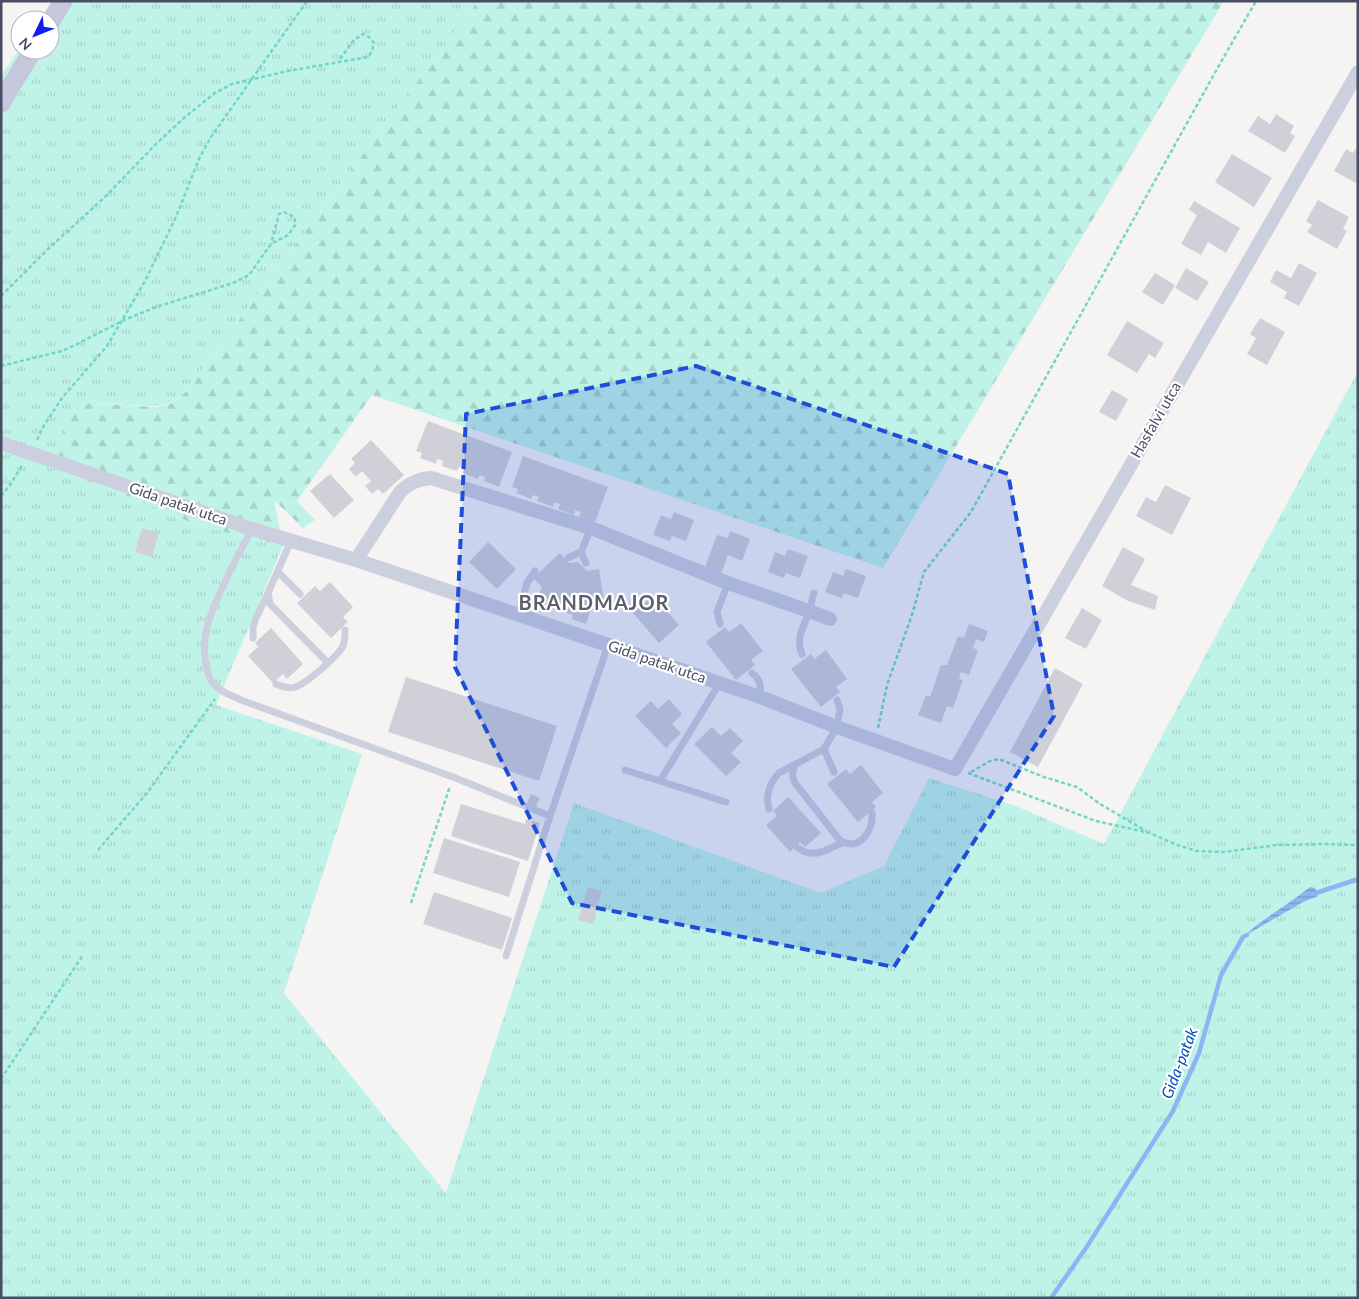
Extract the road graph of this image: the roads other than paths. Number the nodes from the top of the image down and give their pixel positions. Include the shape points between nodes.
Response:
1 (28, 60) edge
2 (1358, 72) edge
3 (1, 103) edge
4 (1, 443) edge
5 (591, 528) junction
6 (252, 529) junction
7 (291, 541) junction
8 (581, 552) junction
9 (568, 558) dead end
10 (356, 560) junction
11 (586, 563) dead end
12 (535, 571) dead end
13 (278, 572) junction
14 (728, 583) junction
15 (268, 593) junction
16 (814, 593) dead end
17 (300, 594) dead end
18 (809, 611) junction
19 (518, 615) junction
20 (830, 619) dead end
21 (720, 624) dead end
22 (345, 630) dead end
23 (253, 638) dead end
24 (608, 644) junction
25 (802, 654) dead end
26 (328, 663) junction
27 (752, 672) dead end
28 (276, 684) dead end
29 (719, 684) junction
30 (760, 697) junction
31 (837, 700) dead end
32 (837, 727) junction
33 (824, 749) junction
34 (795, 766) junction
35 (955, 769) joint
36 (625, 770) dead end
37 (834, 772) dead end
38 (660, 781) junction
39 (726, 802) dead end
40 (769, 809) dead end
41 (872, 813) dead end
42 (550, 816) junction
43 (842, 843) junction
44 (798, 848) dead end
45 (506, 956) dead end

1 - 3 main road
2 - 35 street, Hasfalvi utca
4 - 6 street, Gida patak utca
5 - 8 lane
5 - 10 street via 431,478 422,479 400,492
5 - 14 street
6 - 7 street, Gida patak utca
6 - 42 lane via 218,596 206,632 206,665 210,680 220,690
7 - 10 street, Gida patak utca
7 - 13 lane
8 - 9 lane
8 - 11 lane
10 - 19 street, Gida patak utca
12 - 19 lane via 527,583
13 - 15 lane
13 - 17 lane
14 - 18 street
14 - 21 lane via 717,612
15 - 23 lane via 253,626
15 - 26 lane via 270,604
16 - 18 lane
18 - 20 street
18 - 25 lane via 799,636
19 - 24 street, Gida patak utca
22 - 26 lane via 342,648
24 - 29 street, Gida patak utca
24 - 42 lane
26 - 28 lane via 299,686 288,688
27 - 30 lane via 759,679
29 - 30 street, Gida patak utca
29 - 38 lane
30 - 32 street, Gida patak utca
31 - 32 lane via 840,709
32 - 33 lane
32 - 35 street, Gida patak utca
33 - 34 lane
33 - 37 lane
34 - 40 lane via 779,773 773,780 767,800
34 - 43 lane via 792,775 795,783
36 - 38 lane
38 - 39 lane
41 - 43 lane via 869,831 862,839 854,844
42 - 45 lane
43 - 44 lane via 814,854

